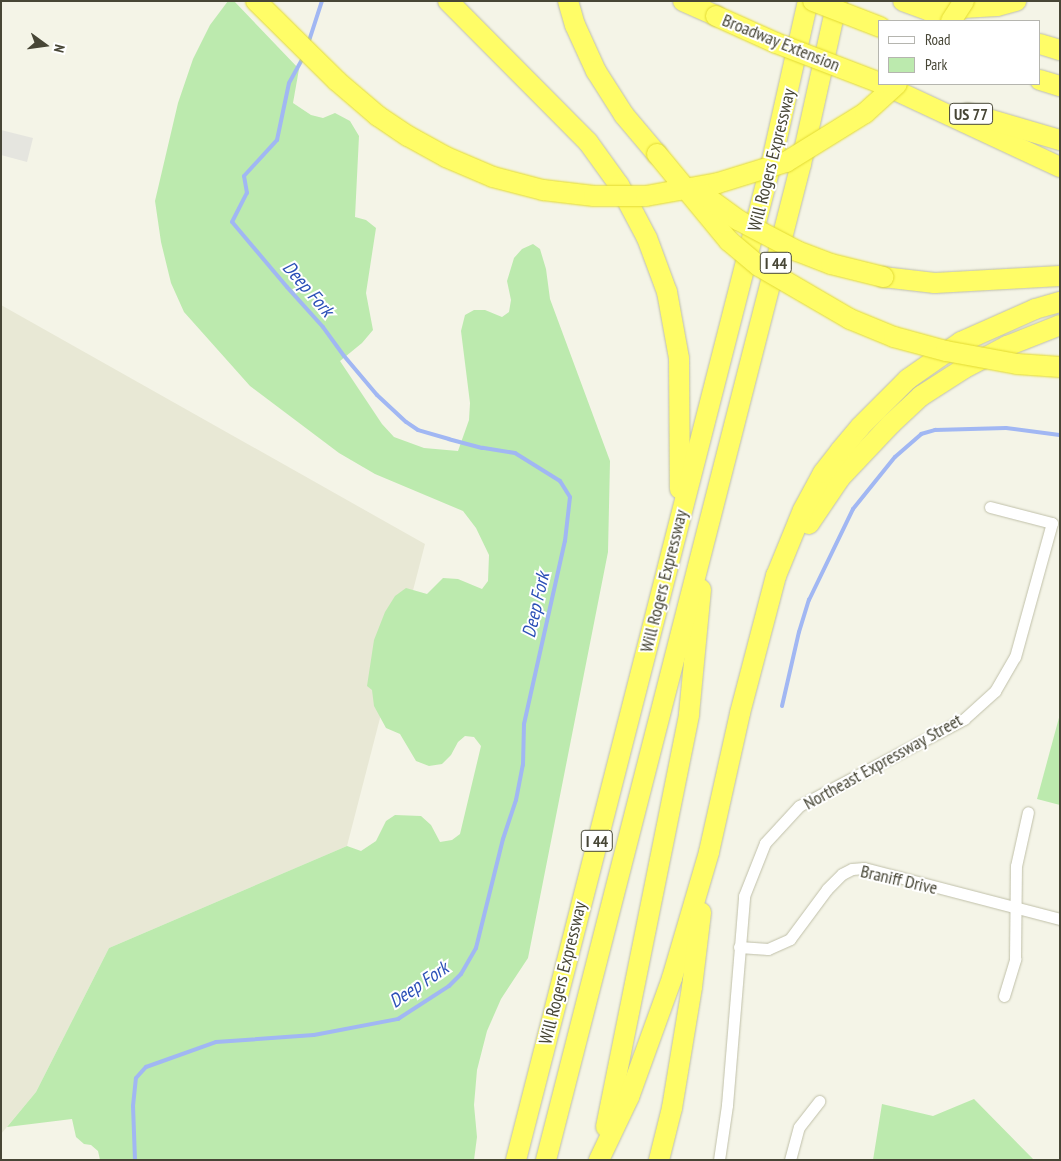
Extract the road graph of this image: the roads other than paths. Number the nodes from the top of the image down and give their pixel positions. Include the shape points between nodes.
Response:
1 (256, 1) edge
2 (448, 1) edge
3 (568, 1) edge
4 (683, 1) edge
5 (808, 1) edge
6 (813, 1) edge
7 (837, 1) edge
8 (904, 1) edge
9 (964, 1) edge
10 (1016, 1) edge
11 (928, 10) junction
12 (952, 20) edge
13 (961, 20) edge
14 (878, 26) edge
15 (1041, 44) edge
16 (1060, 50) edge
17 (1041, 80) edge
18 (878, 81) edge
19 (884, 85) edge
20 (887, 85) edge
21 (888, 85) edge
22 (1060, 86) edge
23 (1060, 140) edge
24 (657, 154) junction
25 (1060, 167) edge
26 (1060, 276) edge
27 (1060, 302) edge
28 (1060, 326) edge
29 (1060, 367) edge
30 (990, 507) dead end
31 (679, 523) junction
32 (708, 523) junction
33 (1056, 523) edge
34 (776, 576) junction
35 (1028, 812) dead end
36 (709, 852) junction
37 (1015, 908) junction
38 (1060, 919) edge
39 (739, 947) junction
40 (1004, 996) dead end
41 (819, 1101) dead end
42 (516, 1160) edge
43 (546, 1160) edge
44 (599, 1160) edge
45 (659, 1160) edge
46 (719, 1160) edge
47 (790, 1160) edge

1 - 19 highway, bridge via 337,82 408,136 446,158 493,177 560,192 646,196 718,184 786,162 865,112
2 - 31 highway via 588,142 619,185 647,238 667,292 679,358
3 - 24 highway via 596,72 624,116
4 - 18 highway, Broadway Extension / US 77, bridge via 776,43
5 - 31 highway, Will Rogers Expressway / I 44 via 773,156
6 - 14 highway, bridge
7 - 32 highway, Will Rogers Expressway / I 44 via 801,164
8 - 11 highway
9 - 12 highway, bridge
10 - 11 highway via 997,6
11 - 13 highway
15 - 16 highway
17 - 22 highway
20 - 25 highway
21 - 23 highway, Broadway Extension / US 77
24 - 26 highway, bridge via 678,175 738,220 831,264 883,277 935,283
24 - 29 highway, bridge via 737,248 766,271 850,319 894,337 946,351 1017,364
27 - 34 highway via 1026,312 961,342 932,361 887,399 823,473 803,510
28 - 34 highway via 1007,346 921,396 840,478
30 - 33 street, Northeast Expressway Street
31 - 42 highway, Will Rogers Expressway / I 44
32 - 43 highway, Will Rogers Expressway / I 44
32 - 44 highway via 689,714
33 - 39 street, Northeast Expressway Street via 1015,657 995,691 964,719 799,806 765,843 744,896
34 - 36 highway
35 - 37 street via 1016,866
36 - 44 highway via 653,1034 629,1097
36 - 45 highway via 692,987 672,1108
37 - 38 street, Braniff Drive
37 - 39 street, Braniff Drive via 864,868 852,869 827,889 790,939 768,949
37 - 40 street via 1015,959
39 - 46 street, Northeast Expressway Street via 727,1105
41 - 47 street via 799,1127

